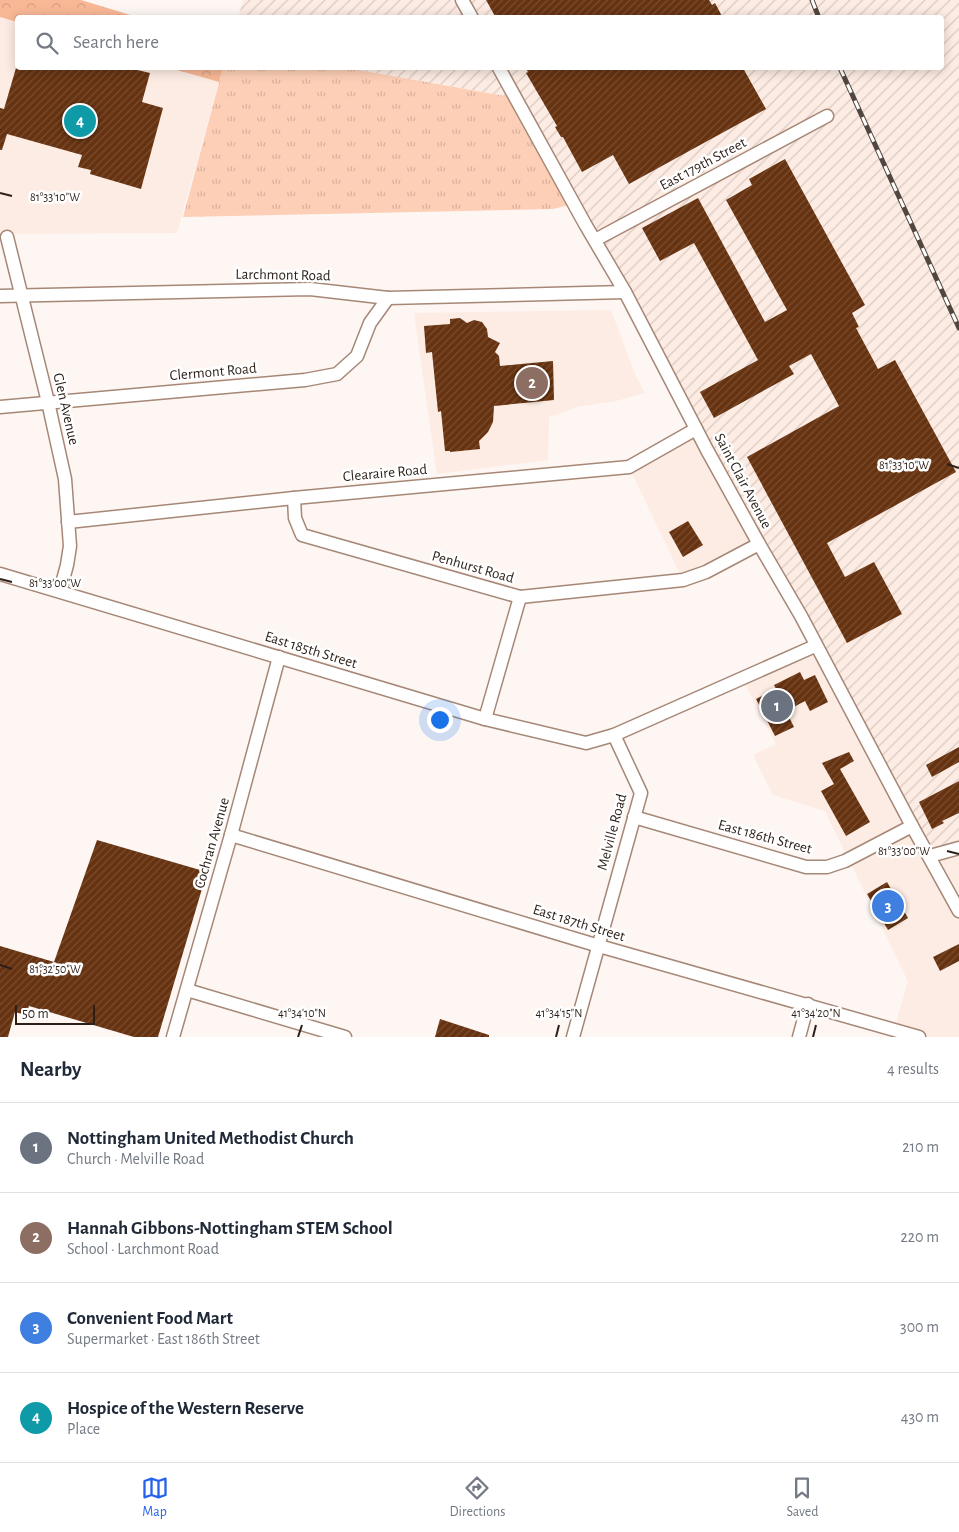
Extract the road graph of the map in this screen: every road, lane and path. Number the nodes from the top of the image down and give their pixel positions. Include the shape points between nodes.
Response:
1 (462, 0) edge
2 (470, 15) edge
3 (500, 70) edge
4 (827, 116) dead end
5 (7, 237) dead end
6 (594, 240) junction
7 (625, 292) junction
8 (0, 296) edge
9 (22, 296) junction
10 (388, 298) junction
11 (48, 402) junction
12 (0, 407) edge
13 (696, 430) junction
14 (294, 498) junction
15 (68, 522) junction
16 (759, 544) junction
17 (0, 574) edge
18 (60, 591) junction
19 (520, 597) junction
20 (816, 646) junction
21 (279, 657) junction
22 (485, 719) junction
23 (614, 735) junction
24 (634, 817) junction
25 (912, 826) junction
26 (231, 835) junction
27 (959, 848) edge
28 (930, 856) junction
29 (959, 911) edge
30 (599, 946) junction
31 (187, 990) junction
32 (808, 1004) junction
33 (173, 1037) edge
34 (345, 1037) edge
35 (573, 1037) edge
36 (799, 1037) edge
37 (919, 1037) edge

1 - 2 street
3 - 6 street, Saint Clair Avenue
4 - 6 street, East 179th Street
5 - 9 street, Glen Avenue
6 - 7 street, Saint Clair Avenue
7 - 10 street, Larchmont Road
7 - 13 street, Saint Clair Avenue
8 - 9 street, Larchmont Road
9 - 10 street, Larchmont Road via 310,289
9 - 11 street, Glen Avenue
10 - 11 street, Clermont Road via 370,323 357,356 337,374 305,380
11 - 12 street, Clermont Road
11 - 15 street, Glen Avenue via 65,479
13 - 14 street, Clearaire Road via 629,467
13 - 16 street, Saint Clair Avenue
14 - 15 street, Clearaire Road
14 - 19 street, Penhurst Road via 295,518 302,535
15 - 18 street, Glen Avenue via 70,546
16 - 19 street, Penhurst Road via 706,572 683,580
16 - 20 street, Saint Clair Avenue
17 - 18 street, East 185th Street
18 - 21 street, East 185th Street
19 - 22 street
20 - 23 street
20 - 25 street, Saint Clair Avenue
21 - 22 street, East 185th Street
21 - 26 street, Cochran Avenue
22 - 23 street, East 185th Street via 586,744
23 - 24 street, Melville Road via 640,793
24 - 25 street, East 186th Street via 806,867 827,867 845,861
24 - 30 street, Melville Road
25 - 28 street, Saint Clair Avenue
26 - 30 street, East 187th Street
26 - 31 street, Cochran Avenue
27 - 28 street
28 - 29 street, Saint Clair Avenue
30 - 32 street, East 187th Street
30 - 35 street, Melville Road
31 - 33 street, Cochran Avenue
31 - 34 street
32 - 36 street
32 - 37 street, East 187th Street

